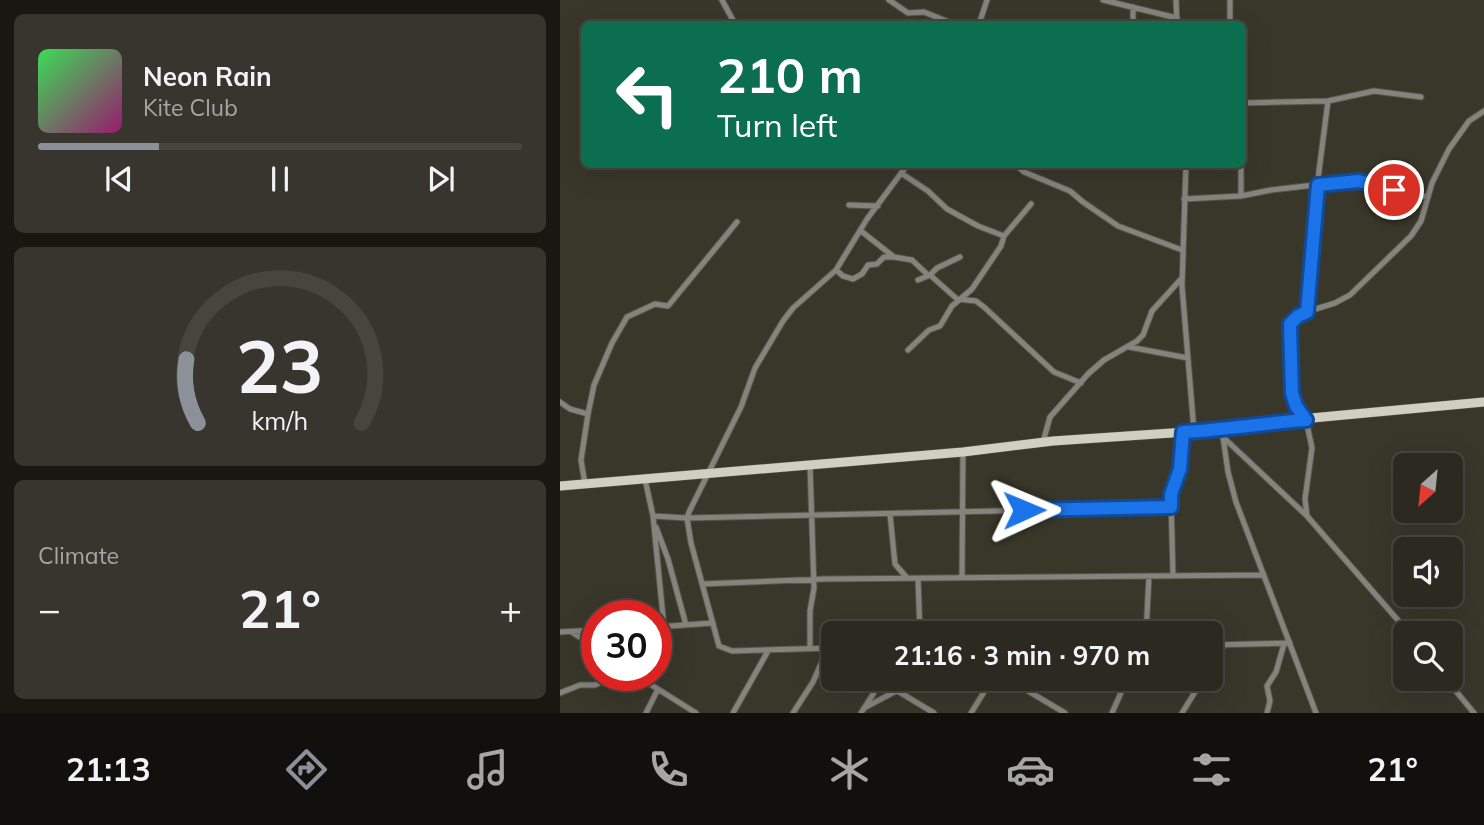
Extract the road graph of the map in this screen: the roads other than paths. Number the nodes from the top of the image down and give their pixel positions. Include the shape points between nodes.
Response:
1 (722, 0) edge
2 (888, 0) edge
3 (987, 0) edge
4 (1103, 0) edge
5 (1176, 0) edge
6 (1230, 0) edge
7 (1133, 7) junction
8 (733, 21) edge
9 (946, 21) edge
10 (980, 21) edge
11 (1133, 21) edge
12 (1177, 21) edge
13 (1230, 21) edge
14 (1421, 97) dead end
15 (1328, 100) junction
16 (1246, 103) edge
17 (1484, 111) edge
18 (905, 168) edge
19 (1020, 168) edge
20 (1186, 168) edge
21 (1241, 168) edge
22 (901, 173) junction
23 (1318, 185) junction
24 (1241, 196) junction
25 (1428, 197) junction
26 (1184, 199) junction
27 (1031, 204) dead end
28 (849, 205) dead end
29 (878, 206) junction
30 (737, 222) dead end
31 (861, 231) junction
32 (1004, 236) junction
33 (1182, 250) junction
34 (894, 257) junction
35 (960, 257) dead end
36 (836, 270) junction
37 (929, 275) junction
38 (1182, 278) junction
39 (918, 280) dead end
40 (961, 301) junction
41 (1307, 312) junction
42 (1126, 346) junction
43 (908, 350) dead end
44 (1188, 358) junction
45 (1081, 383) junction
46 (560, 402) edge
47 (1484, 402) edge
48 (588, 414) junction
49 (1306, 420) junction
50 (1194, 431) junction
51 (1183, 432) junction
52 (1220, 434) junction
53 (1042, 442) junction
54 (963, 452) junction
55 (810, 465) junction
56 (708, 474) junction
57 (645, 479) junction
58 (585, 484) junction
59 (560, 486) edge
60 (1171, 507) junction
61 (962, 512) junction
62 (813, 514) junction
63 (890, 514) junction
64 (653, 516) junction
65 (1307, 516) junction
66 (687, 518) junction
67 (1172, 575) junction
68 (1264, 575) junction
69 (1149, 576) junction
70 (962, 577) junction
71 (907, 578) junction
72 (918, 578) junction
73 (812, 579) junction
74 (702, 584) junction
75 (661, 600) edge
76 (920, 621) edge
77 (1147, 621) edge
78 (1399, 621) edge
79 (713, 623) junction
80 (686, 625) junction
81 (672, 626) edge
82 (581, 631) edge
83 (560, 632) edge
84 (571, 632) junction
85 (581, 638) edge
86 (1287, 643) junction
87 (1224, 645) edge
88 (821, 648) edge
89 (810, 649) junction
90 (768, 651) junction
91 (821, 664) edge
92 (581, 685) edge
93 (657, 691) edge
94 (661, 691) edge
95 (875, 691) edge
96 (898, 691) joint
97 (985, 691) edge
98 (1029, 691) edge
99 (1122, 691) edge
100 (1196, 691) edge
101 (1456, 691) edge
102 (560, 692) edge
103 (864, 709) edge
104 (646, 713) edge
105 (696, 713) edge
106 (733, 713) edge
107 (793, 713) edge
108 (874, 713) edge
109 (934, 713) edge
110 (971, 713) edge
111 (1065, 713) edge
112 (1112, 713) edge
113 (1182, 713) edge
114 (1267, 713) edge
115 (1316, 713) edge
116 (1474, 713) edge

1 - 8 street
2 - 9 street via 905,12 924,12
3 - 10 street
4 - 7 street
5 - 12 street
6 - 13 street
7 - 11 street
7 - 12 street
14 - 15 street via 1374,91
15 - 16 street
15 - 23 street
17 - 25 street via 1469,121 1455,140
18 - 22 street
19 - 33 street via 1068,190 1118,226
20 - 26 street
21 - 24 street
22 - 29 street
22 - 32 street via 947,209
23 - 24 street
23 - 25 street via 1369,182
23 - 41 street
24 - 26 street
25 - 41 street via 1415,231 1362,285 1335,303
26 - 33 street
27 - 32 street
28 - 29 street
29 - 31 street
30 - 48 street via 668,306 655,304 624,319 596,381
31 - 34 street
31 - 36 street
32 - 40 street
33 - 38 street
34 - 36 street via 867,265 853,279
34 - 37 street via 912,260
35 - 37 street
36 - 56 street via 783,321 753,372
37 - 39 street
37 - 40 street
38 - 42 street via 1152,311 1143,335
38 - 44 street
40 - 43 street via 952,306 940,326
40 - 45 street via 978,302 1048,368
41 - 49 street via 1290,324 1292,393
42 - 44 street
42 - 45 street
44 - 50 street
45 - 53 street via 1051,417
46 - 48 street via 572,411
47 - 49 main road
48 - 58 street via 581,460
49 - 52 main road via 1258,423
49 - 65 street via 1312,448
50 - 51 main road
50 - 52 main road
51 - 53 main road
51 - 60 street
52 - 65 street
52 - 68 street via 1236,502
53 - 54 main road
54 - 55 main road
54 - 61 street
55 - 56 main road
55 - 62 street
56 - 57 main road
56 - 66 street
57 - 58 main road
57 - 64 street
58 - 59 main road
60 - 61 street
60 - 67 street
61 - 63 street
61 - 70 street
62 - 63 street
62 - 66 street
62 - 73 street
63 - 71 street via 895,564
64 - 66 street
64 - 75 street
64 - 80 street
65 - 78 street
66 - 74 street
67 - 68 street
67 - 69 street
68 - 86 street
69 - 70 street
69 - 77 street
70 - 72 street
71 - 72 street
71 - 73 street
72 - 76 street
73 - 74 street
73 - 89 street
74 - 79 street
79 - 80 street
79 - 90 street via 722,648
80 - 81 street
82 - 84 street
83 - 84 street
84 - 85 street
86 - 87 street
86 - 114 street via 1267,686
86 - 115 street
88 - 89 street
89 - 90 street
90 - 106 street
91 - 107 street
92 - 102 street
93 - 104 street
94 - 105 street
95 - 103 street
96 - 103 street
96 - 109 street
97 - 110 street
98 - 111 street
99 - 112 street
100 - 113 street
101 - 116 street
103 - 108 street

